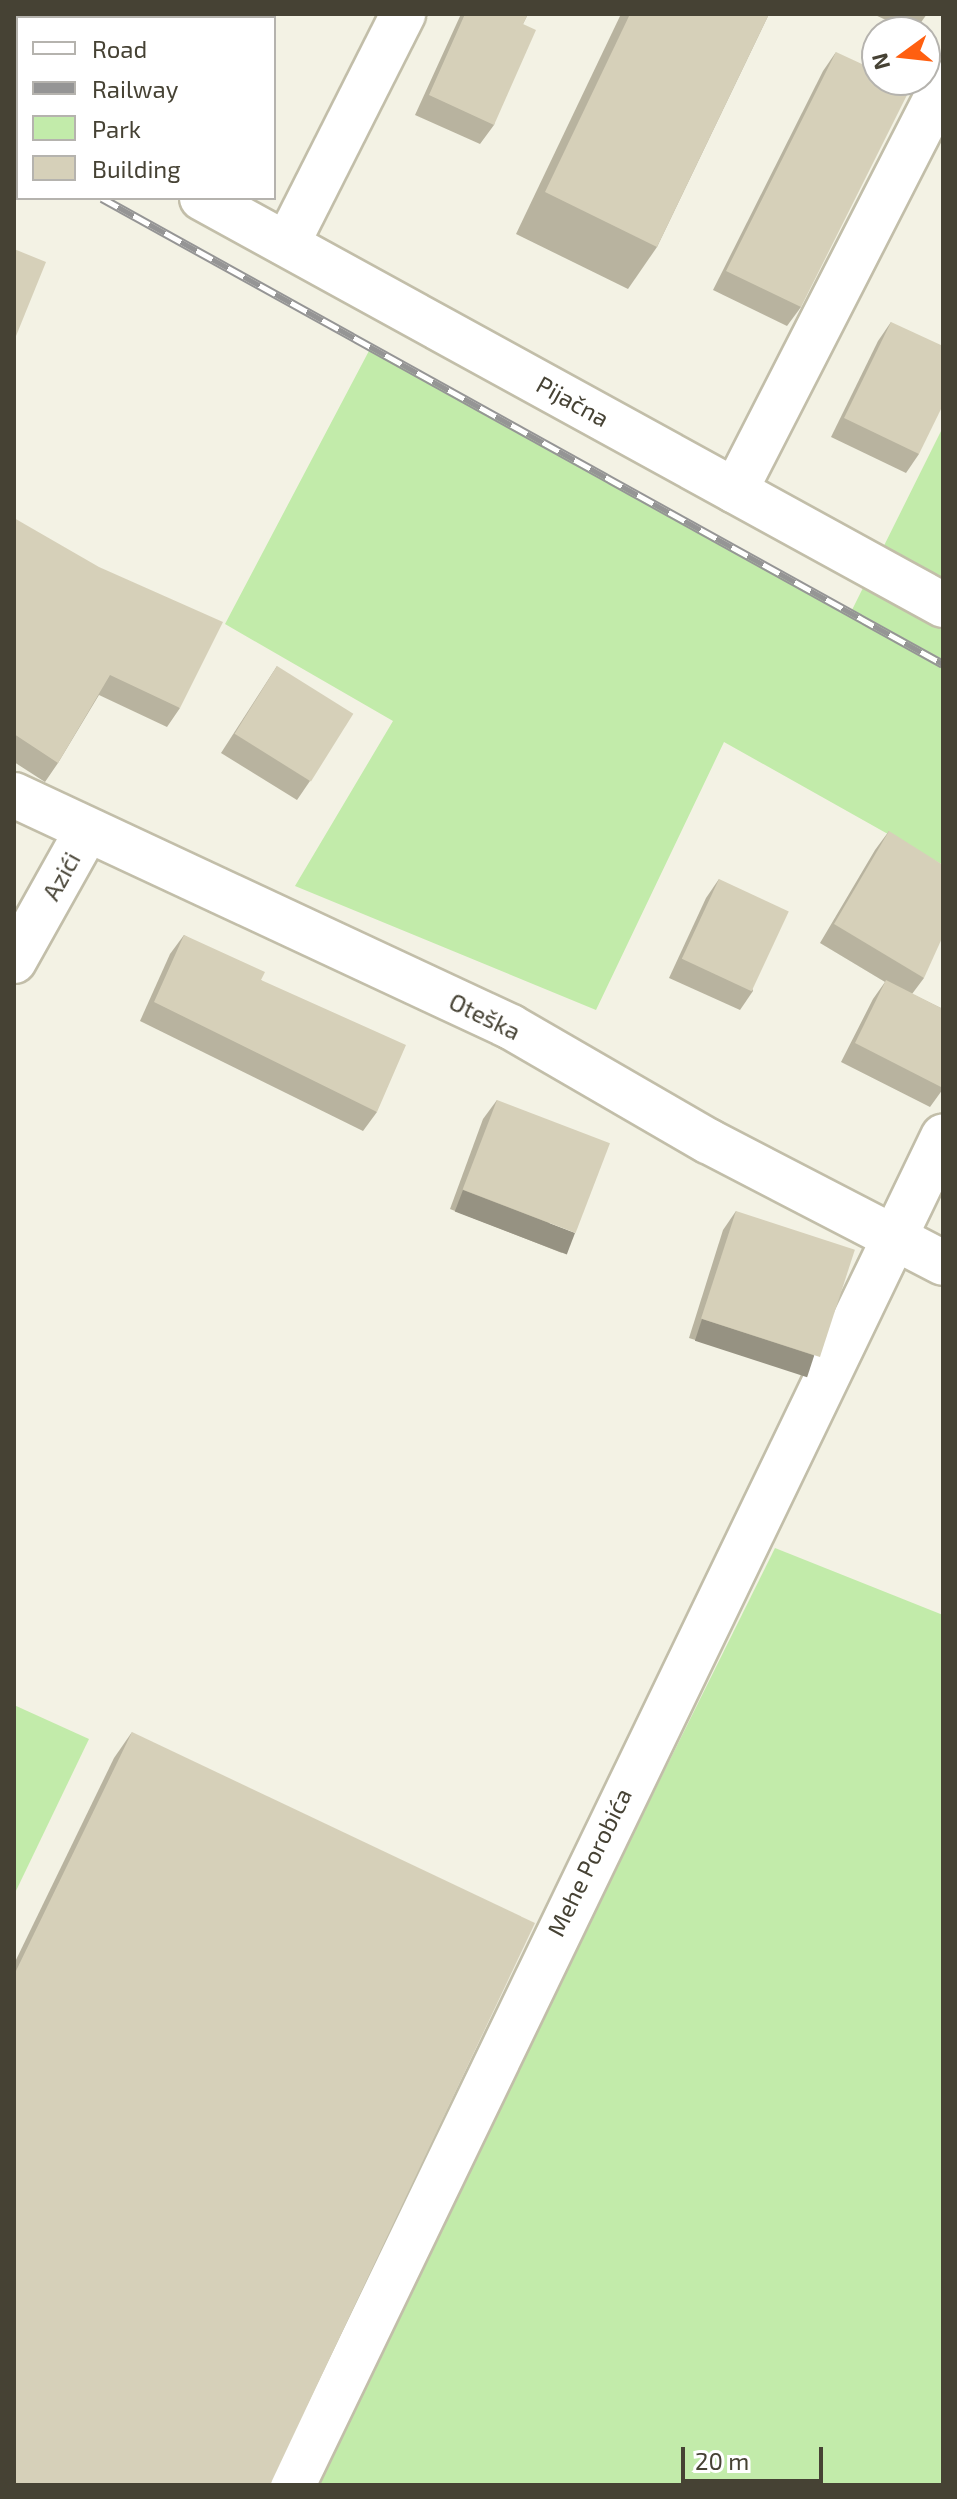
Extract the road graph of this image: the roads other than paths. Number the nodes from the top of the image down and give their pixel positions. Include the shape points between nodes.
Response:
1 (403, 14) edge
2 (943, 84) edge
3 (206, 200) edge
4 (287, 244) junction
5 (735, 491) junction
6 (943, 605) edge
7 (14, 795) edge
8 (85, 834) junction
9 (14, 961) edge
10 (943, 1137) edge
11 (892, 1242) junction
12 (943, 1263) edge
13 (293, 2485) edge

1 - 4 street
2 - 5 street
3 - 4 street, Pijačna
4 - 5 street, Pijačna
5 - 6 street, Pijačna
7 - 8 street, Oteška
8 - 9 street, Azići
8 - 11 street, Oteška via 511,1027
10 - 11 street
11 - 12 street, Oteška
11 - 13 street, Mehe Porobića

